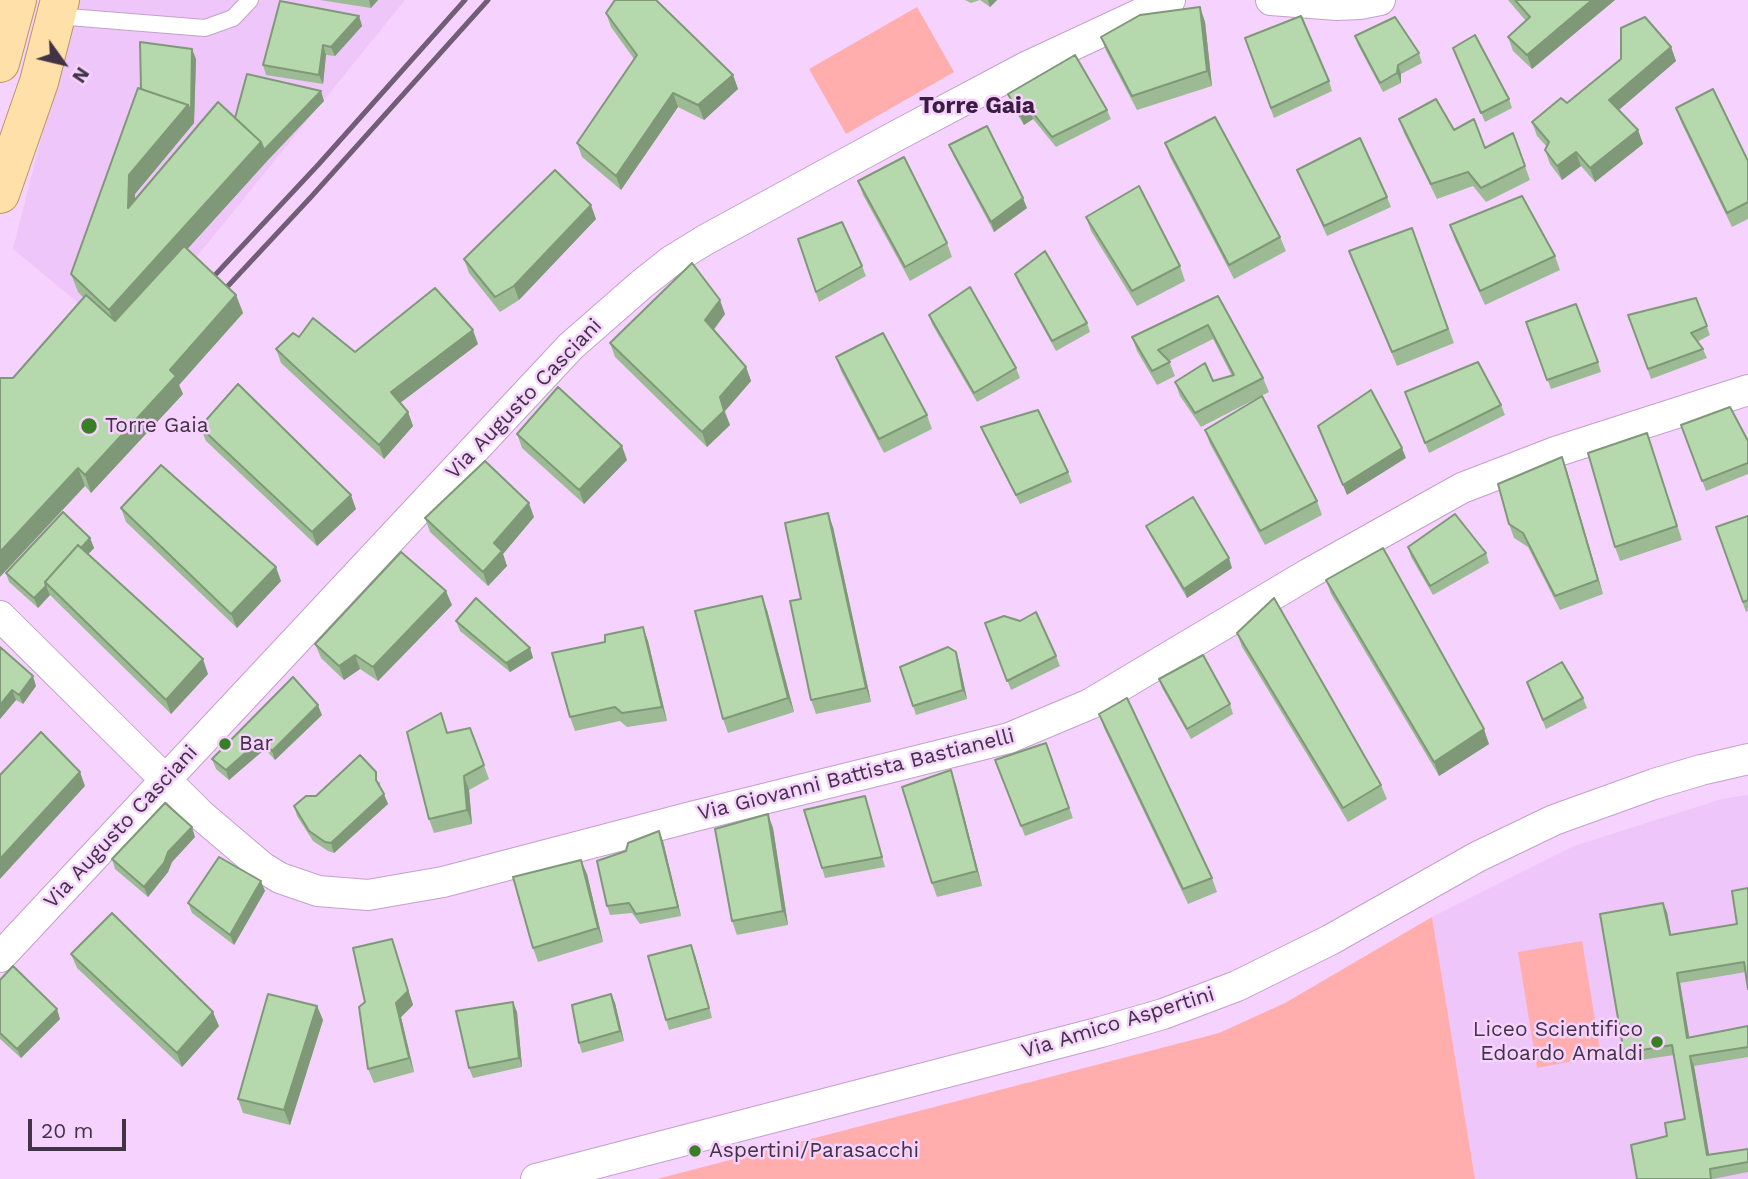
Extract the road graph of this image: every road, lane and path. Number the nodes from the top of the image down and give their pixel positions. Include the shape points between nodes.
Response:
1 (17, 0) edge
2 (250, 0) edge
3 (1170, 0) edge
4 (1271, 0) edge
5 (1380, 0) edge
6 (1302, 2) edge
7 (58, 8) edge
8 (0, 63) edge
9 (0, 194) edge
10 (1748, 390) edge
11 (0, 616) edge
12 (1748, 759) edge
13 (166, 779) junction
14 (0, 957) edge
15 (536, 1179) edge

1 - 8 main road
2 - 7 lane via 233,18 205,28
3 - 13 street, Via Augusto Casciani via 1028,66 671,261 571,346
4 - 6 street
5 - 6 street
7 - 9 main road via 39,82
10 - 13 street, Via Giovanni Battista Bastianelli via 1558,451 1462,488 1100,698 1009,738 456,879 368,895 318,891 296,884 262,867
11 - 13 street, Via Giovanni Battista Bastianelli
12 - 15 street, Via Amico Aspertini via 1701,769 1555,820 1237,986 1163,1014
13 - 14 street, Via Augusto Casciani

